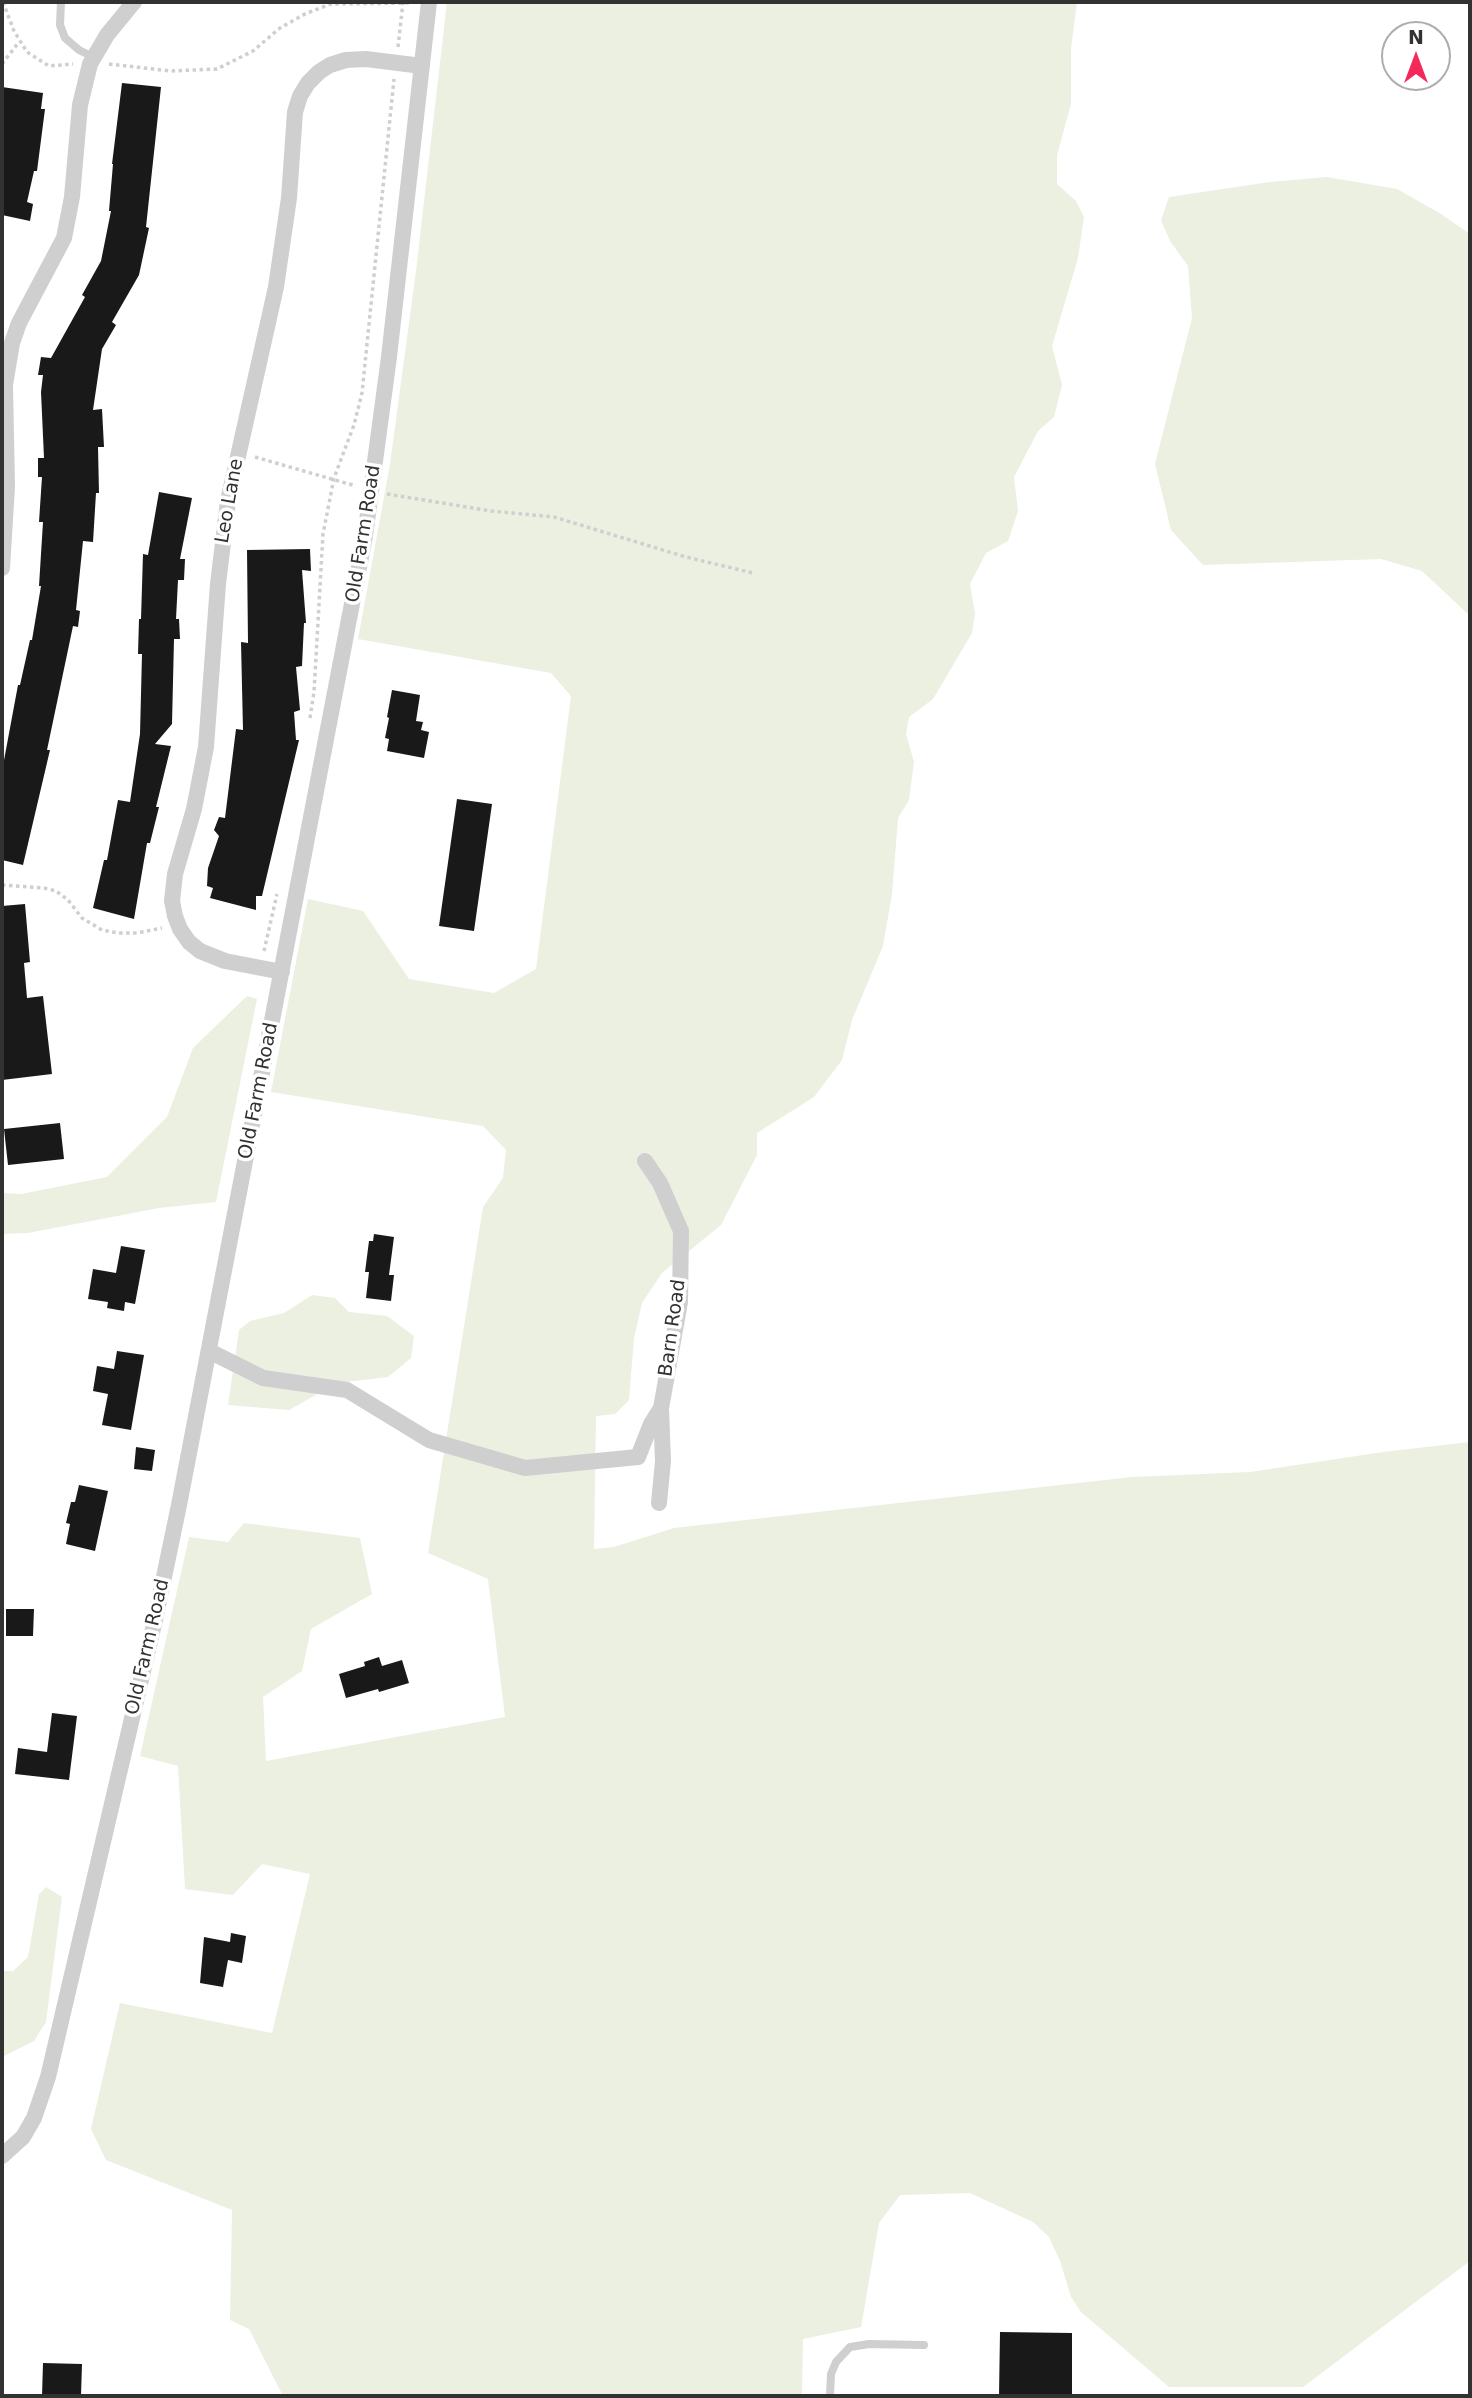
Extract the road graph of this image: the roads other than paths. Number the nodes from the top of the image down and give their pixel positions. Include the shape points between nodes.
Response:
1 (61, 2) edge
2 (134, 2) edge
3 (429, 4) edge
4 (92, 60) junction
5 (422, 65) junction
6 (2, 568) edge
7 (282, 972) junction
8 (645, 1161) dead end
9 (209, 1351) junction
10 (661, 1408) junction
11 (659, 1503) dead end
12 (2, 2156) edge
13 (924, 2346) dead end
14 (830, 2396) edge

1 - 4 lane via 60,25 65,38
2 - 4 street
3 - 5 street, Old Farm Road
4 - 6 street via 80,105 64,238 19,323 7,364
5 - 7 street, Old Farm Road via 371,491 351,619
5 - 7 street, Leo Lane via 346,60 330,65 307,83 295,112 276,288 228,501 205,757 172,888 175,916 200,951
7 - 9 street, Old Farm Road
8 - 10 street, Barn Road via 681,1231 680,1303
9 - 10 street via 263,1378 347,1390 429,1440 525,1468 638,1457
9 - 12 street, Old Farm Road via 155,1620 48,2077 23,2137
10 - 11 street, Barn Road
13 - 14 lane via 850,2347 831,2374

